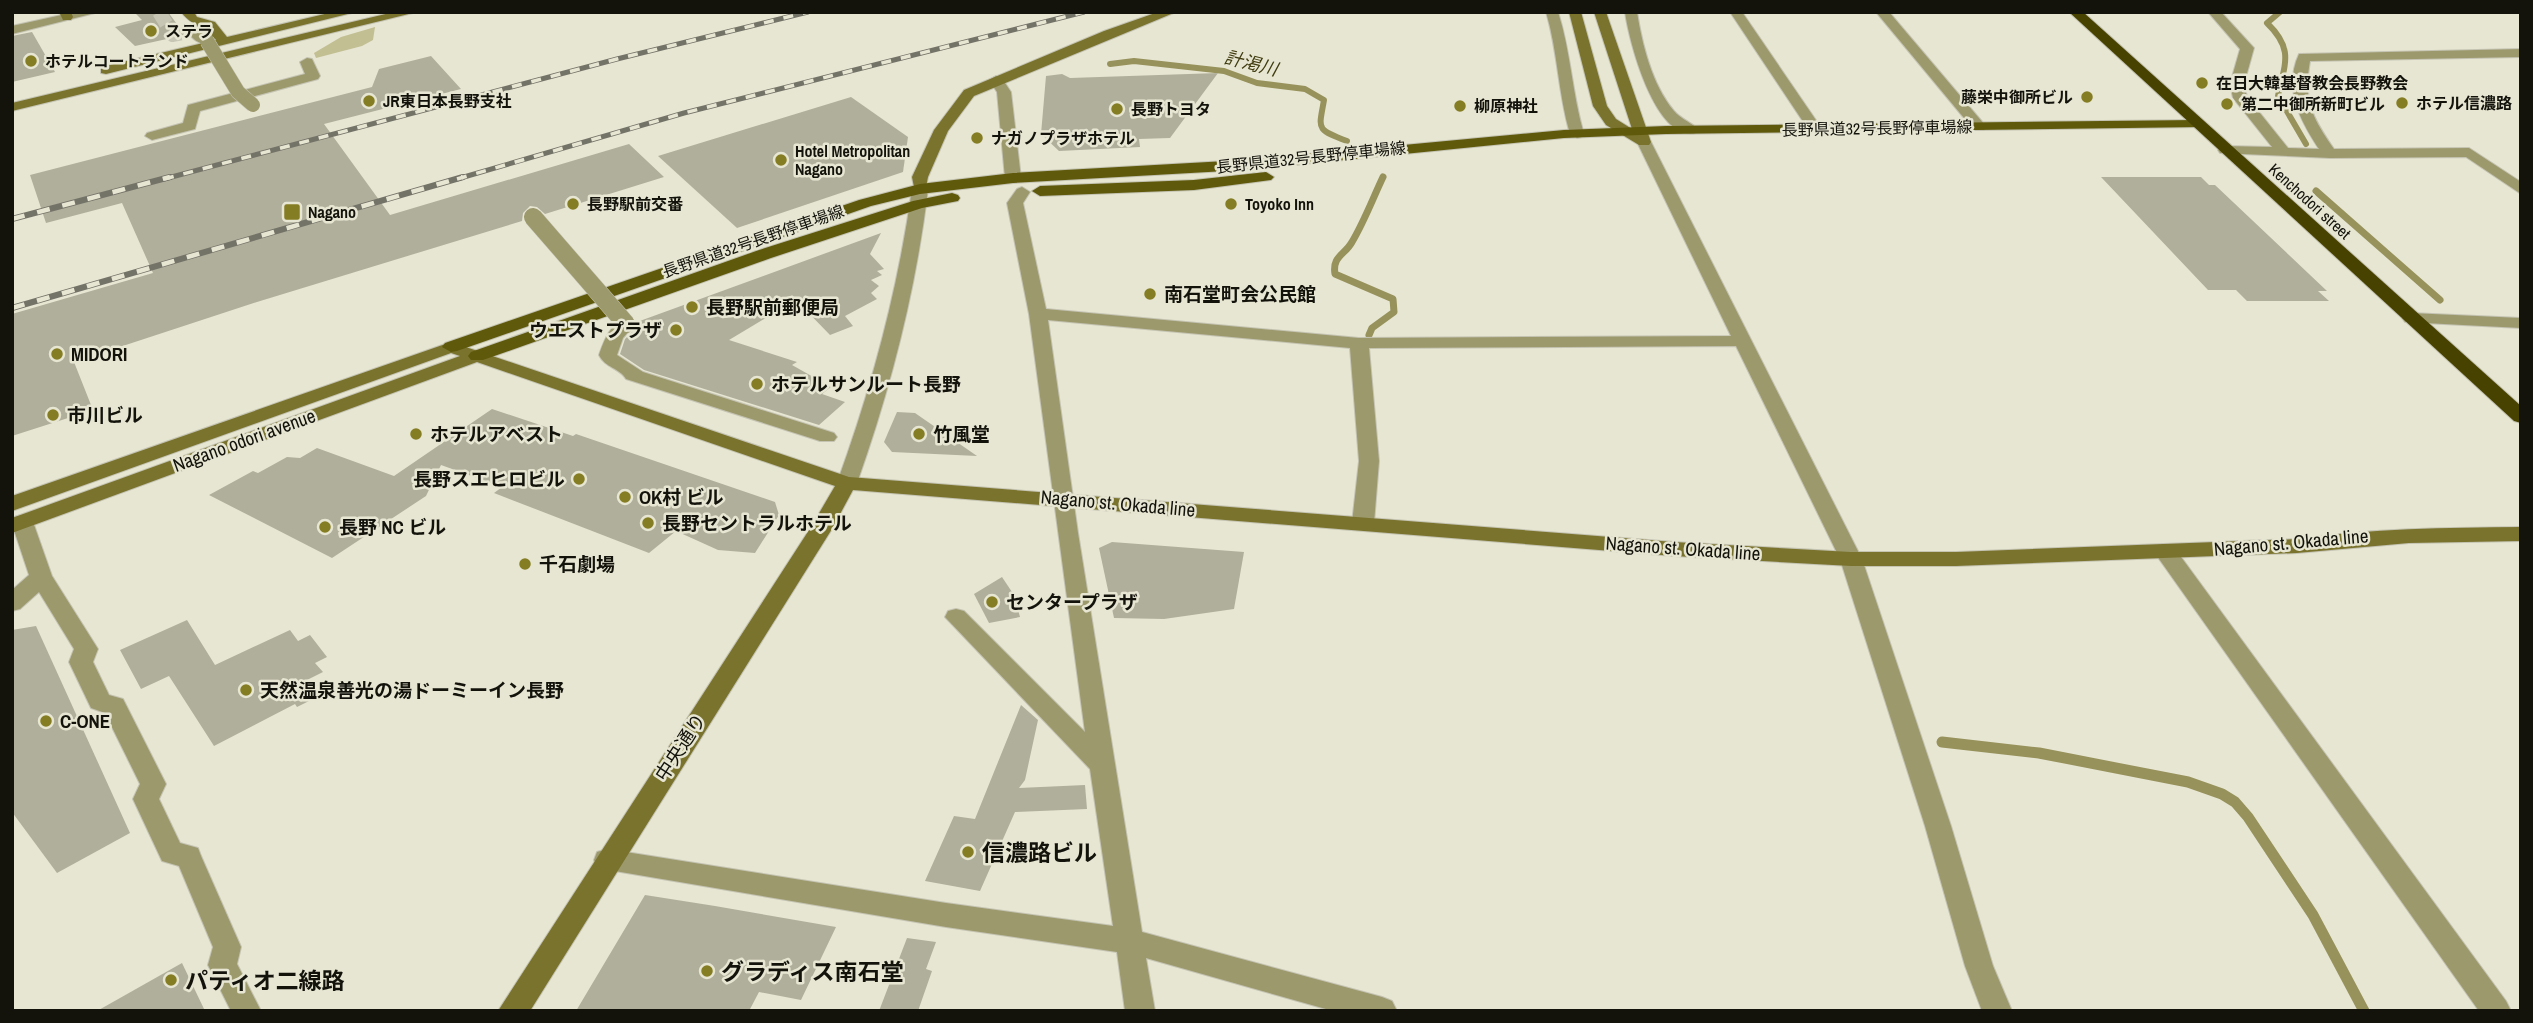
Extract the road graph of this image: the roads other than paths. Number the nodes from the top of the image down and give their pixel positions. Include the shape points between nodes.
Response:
1 (93, 12) edge
2 (350, 12) edge
3 (411, 12) edge
4 (1170, 12) edge
5 (1552, 12) edge
6 (1575, 12) edge
7 (1600, 12) edge
8 (1631, 12) edge
9 (1736, 12) edge
10 (1882, 12) edge
11 (2075, 12) edge
12 (2214, 12) edge
13 (66, 15) edge
14 (190, 16) edge
15 (12, 30) edge
16 (209, 42) junction
17 (265, 48) junction
18 (2521, 53) edge
19 (307, 62) dead end
20 (996, 80) junction
21 (52, 83) dead end
22 (12, 97) edge
23 (248, 100) junction
24 (12, 107) edge
25 (2197, 124) junction
26 (1979, 127) junction
27 (1815, 129) junction
28 (1691, 130) junction
29 (1577, 134) junction
30 (1636, 135) junction
31 (152, 136) dead end
32 (2211, 138) junction
33 (2225, 150) junction
34 (2283, 152) junction
35 (2330, 153) junction
36 (1018, 185) junction
37 (2521, 189) edge
38 (920, 196) junction
39 (533, 218) dead end
40 (1038, 314) junction
41 (2411, 318) junction
42 (2521, 323) edge
43 (430, 340) dead end
44 (1741, 341) junction
45 (1360, 343) junction
46 (451, 347) junction
47 (477, 356) junction
48 (411, 362) junction
49 (391, 386) junction
50 (2521, 416) edge
51 (827, 437) dead end
52 (847, 483) junction
53 (1063, 498) junction
54 (16, 517) edge
55 (1363, 523) junction
56 (2521, 534) edge
57 (2165, 551) junction
58 (1851, 559) junction
59 (41, 577) junction
60 (12, 603) edge
61 (956, 617) dead end
62 (1101, 764) junction
63 (607, 860) junction
64 (1129, 941) junction
65 (246, 1011) edge
66 (513, 1011) edge
67 (1140, 1011) edge
68 (1382, 1011) edge
69 (1997, 1011) edge
70 (2496, 1011) edge

1 - 13 street
2 - 16 street
3 - 17 street
4 - 20 street
5 - 29 street
6 - 30 street via 1600,106 1611,121
7 - 30 street
8 - 28 street via 1657,95 1669,114
9 - 27 street
10 - 26 street
11 - 25 highway, Kenchodori street
12 - 34 street via 2247,48 2237,83 2240,98
13 - 15 street
14 - 16 street via 211,25
14 - 16 street via 187,32
16 - 21 street
16 - 23 street, bridge via 238,92
17 - 22 street via 243,44
17 - 24 street
18 - 35 street via 2304,57 2298,83 2300,109
19 - 23 street via 313,76
20 - 36 street via 1004,92
20 - 38 street via 969,93 956,108 930,152 920,177
23 - 31 street via 193,108 190,126
25 - 26 main road, 長野県道32号長野停車場線
25 - 32 highway, Kenchodori street
26 - 27 main road, 長野県道32号長野停車場線
27 - 28 main road, 長野県道32号長野停車場線
28 - 30 main road, 長野県道32号長野停車場線
29 - 30 main road, 長野県道32号長野停車場線
29 - 36 main road, 長野県道32号長野停車場線
30 - 32 main road, 長野県道32号長野停車場線
30 - 36 main road, 長野県道32号長野停車場線 via 1194,185
30 - 44 street
32 - 33 highway, Kenchodori street
33 - 34 street
33 - 41 highway, Kenchodori street
34 - 35 street
35 - 37 street via 2469,152
36 - 38 main road, 長野県道32号長野停車場線 via 961,196
36 - 40 street via 1015,203
38 - 46 main road, 長野県道32号長野停車場線 via 865,203
38 - 47 main road, 長野県道32号長野停車場線
38 - 52 street via 889,362
39 - 51 street, bridge via 626,324 615,336 608,355 611,361 633,375
40 - 45 street
40 - 53 street
41 - 42 street
41 - 50 highway, Kenchodori street
43 - 48 street
44 - 45 street
44 - 58 street
45 - 55 street via 1369,461
46 - 47 street, Nagano st. Okada line
46 - 48 street, Nagano odori avenue
47 - 49 street, Nagano odori avenue
47 - 52 street, Nagano st. Okada line
48 - 49 street
48 - 54 street, Nagano odori avenue
49 - 54 street, Nagano odori avenue
52 - 53 street, Nagano st. Okada line
52 - 63 street, 中央通り
53 - 55 street, Nagano st. Okada line
53 - 62 street
54 - 59 street
55 - 58 street, Nagano st. Okada line
56 - 57 street, Nagano st. Okada line via 2380,535 2297,546
57 - 58 street, Nagano st. Okada line
57 - 70 street
58 - 69 street
59 - 60 street
59 - 65 street via 86,649 81,662 100,702 114,706 153,784 146,799 170,853 188,856 227,947 222,965
61 - 62 street
62 - 64 street
63 - 64 street
63 - 66 street, 中央通り
64 - 67 street
64 - 68 street

